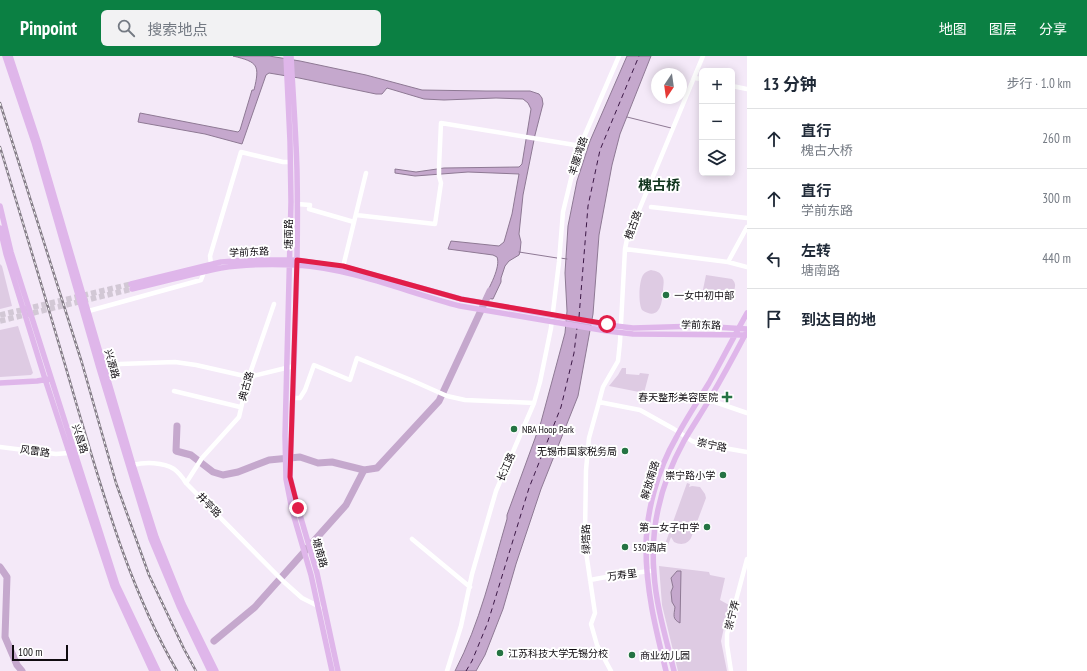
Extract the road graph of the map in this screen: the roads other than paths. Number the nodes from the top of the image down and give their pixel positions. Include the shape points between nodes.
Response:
1 (6, 56) edge
2 (10, 56) edge
3 (286, 56) edge
4 (291, 56) edge
5 (619, 56) edge
6 (703, 56) edge
7 (694, 78) junction
8 (699, 79) edge
9 (735, 87) edge
10 (747, 89) edge
11 (293, 142) junction
12 (581, 146) junction
13 (290, 162) junction
14 (366, 173) dead end
15 (297, 204) junction
16 (0, 206) edge
17 (651, 206) dead end
18 (356, 215) junction
19 (747, 218) edge
20 (354, 222) junction
21 (747, 226) edge
22 (0, 228) edge
23 (625, 249) junction
24 (9, 253) junction
25 (0, 255) edge
26 (290, 259) junction
27 (297, 262) junction
28 (559, 262) joint
29 (728, 262) junction
30 (211, 264) junction
31 (343, 266) junction
32 (747, 267) edge
33 (204, 272) junction
34 (274, 304) dead end
35 (85, 312) junction
36 (747, 313) edge
37 (739, 328) junction
38 (656, 331) junction
39 (746, 332) edge
40 (736, 335) junction
41 (294, 366) junction
42 (102, 368) junction
43 (287, 368) junction
44 (249, 378) junction
45 (48, 379) junction
46 (0, 383) edge
47 (174, 391) dead end
48 (293, 398) junction
49 (710, 399) junction
50 (598, 402) junction
51 (534, 403) junction
52 (240, 407) junction
53 (747, 414) edge
54 (679, 432) junction
55 (686, 437) junction
56 (288, 444) junction
57 (0, 447) edge
58 (747, 452) edge
59 (69, 453) junction
60 (133, 465) junction
61 (288, 472) junction
62 (186, 483) junction
63 (412, 538) dead end
64 (747, 559) edge
65 (654, 571) junction
66 (647, 572) junction
67 (590, 580) junction
68 (470, 586) junction
69 (319, 606) junction
70 (325, 608) junction
71 (152, 671) edge
72 (158, 671) edge
73 (210, 671) edge
74 (216, 671) edge
75 (332, 671) edge
76 (338, 671) edge
77 (447, 671) edge
78 (612, 671) edge
79 (666, 671) edge
80 (674, 671) edge
81 (731, 671) edge

1 - 35 main road, 兴源路
2 - 35 main road, 兴源路 via 38,141
3 - 11 main road, 塘南路
4 - 11 main road, 塘南路
5 - 12 street, 羊腰湾路
6 - 7 street, 槐古路
7 - 8 street
7 - 23 street, 槐古路 via 645,194
9 - 10 street
11 - 13 main road, 塘南路
11 - 15 main road, 塘南路
12 - 18 street via 441,123 441,183 435,224
12 - 28 street, 羊腰湾路 via 564,212
13 - 26 main road, 塘南路
13 - 30 street via 241,152 210,256
14 - 18 street
15 - 20 street via 310,205 309,209
15 - 27 main road, 塘南路
16 - 24 main road, 兴昌路
17 - 19 street
18 - 20 street
20 - 31 street
21 - 29 street
22 - 24 main road, 兴昌路
23 - 29 street
23 - 50 street, 槐古路 via 618,361 603,387
24 - 25 main road
24 - 45 main road, 兴昌路
26 - 27 main road, 学前东路
26 - 30 main road, 学前东路
26 - 43 main road, 塘南路
27 - 31 main road, 学前东路
27 - 33 main road, 学前东路 via 248,265
27 - 38 main road, 学前东路 via 346,273 460,306 607,331 633,334
27 - 41 main road, 塘南路
28 - 51 street, 长江路 via 546,356
29 - 32 street
30 - 33 main road, 学前东路 via 132,286
31 - 38 main road, 学前东路 via 461,299
33 - 35 street via 201,280
34 - 44 street, 典古路
35 - 42 main road, 兴源路
36 - 37 main road, 解放南路
37 - 38 main road, 学前东路 via 699,326
37 - 39 main road, 学前东路
37 - 40 main road, 解放南路
38 - 40 main road, 学前东路
39 - 40 main road, 学前东路
39 - 49 main road, 解放南路
40 - 54 main road, 解放南路
41 - 43 street
41 - 48 main road, 塘南路
42 - 44 street via 120,364 175,362
42 - 60 main road, 兴源路
42 - 73 main road, 兴源路 via 151,539
43 - 44 street
43 - 56 main road, 塘南路
44 - 52 street, 典古路
45 - 46 main road
45 - 59 main road, 兴昌路
45 - 72 main road, 兴昌路 via 117,584
47 - 52 street
48 - 51 street via 300,398 314,365 350,380 357,358 447,396 465,400
48 - 56 main road, 塘南路
49 - 53 street
49 - 55 main road, 解放南路
50 - 54 street, 崇宁路 via 640,410
50 - 67 street, 绿塔路 via 589,438 586,470 585,534
51 - 68 street, 长江路 via 496,491
52 - 62 street, 典古路 via 239,417 202,458
54 - 55 street, 崇宁路
54 - 66 main road, 解放南路 via 663,465 655,491 647,540
55 - 58 street, 崇宁路 via 701,444
55 - 65 main road, 解放南路 via 670,470 659,506 653,546
56 - 61 main road, 塘南路
57 - 59 street, 风雷路 via 56,454
59 - 71 main road, 兴昌路 via 113,586
60 - 62 street, 井亭路 via 167,466 175,469
60 - 74 main road, 兴源路 via 156,537 183,604
61 - 69 main road, 塘南路 via 292,510
61 - 70 main road, 塘南路
62 - 69 street, 井亭路 via 284,582 302,598
63 - 68 street
64 - 81 street, 崇宁弄 via 727,634
65 - 66 street, 万寿里
65 - 80 main road, 解放南路 via 659,611
66 - 67 street, 万寿里
66 - 79 main road, 解放南路 via 651,612
67 - 78 street, 绿塔路 via 595,613 591,624 597,645
68 - 77 street, 长江路 via 462,626
69 - 70 street, 井亭路
69 - 75 main road, 塘南路
70 - 76 main road, 塘南路

